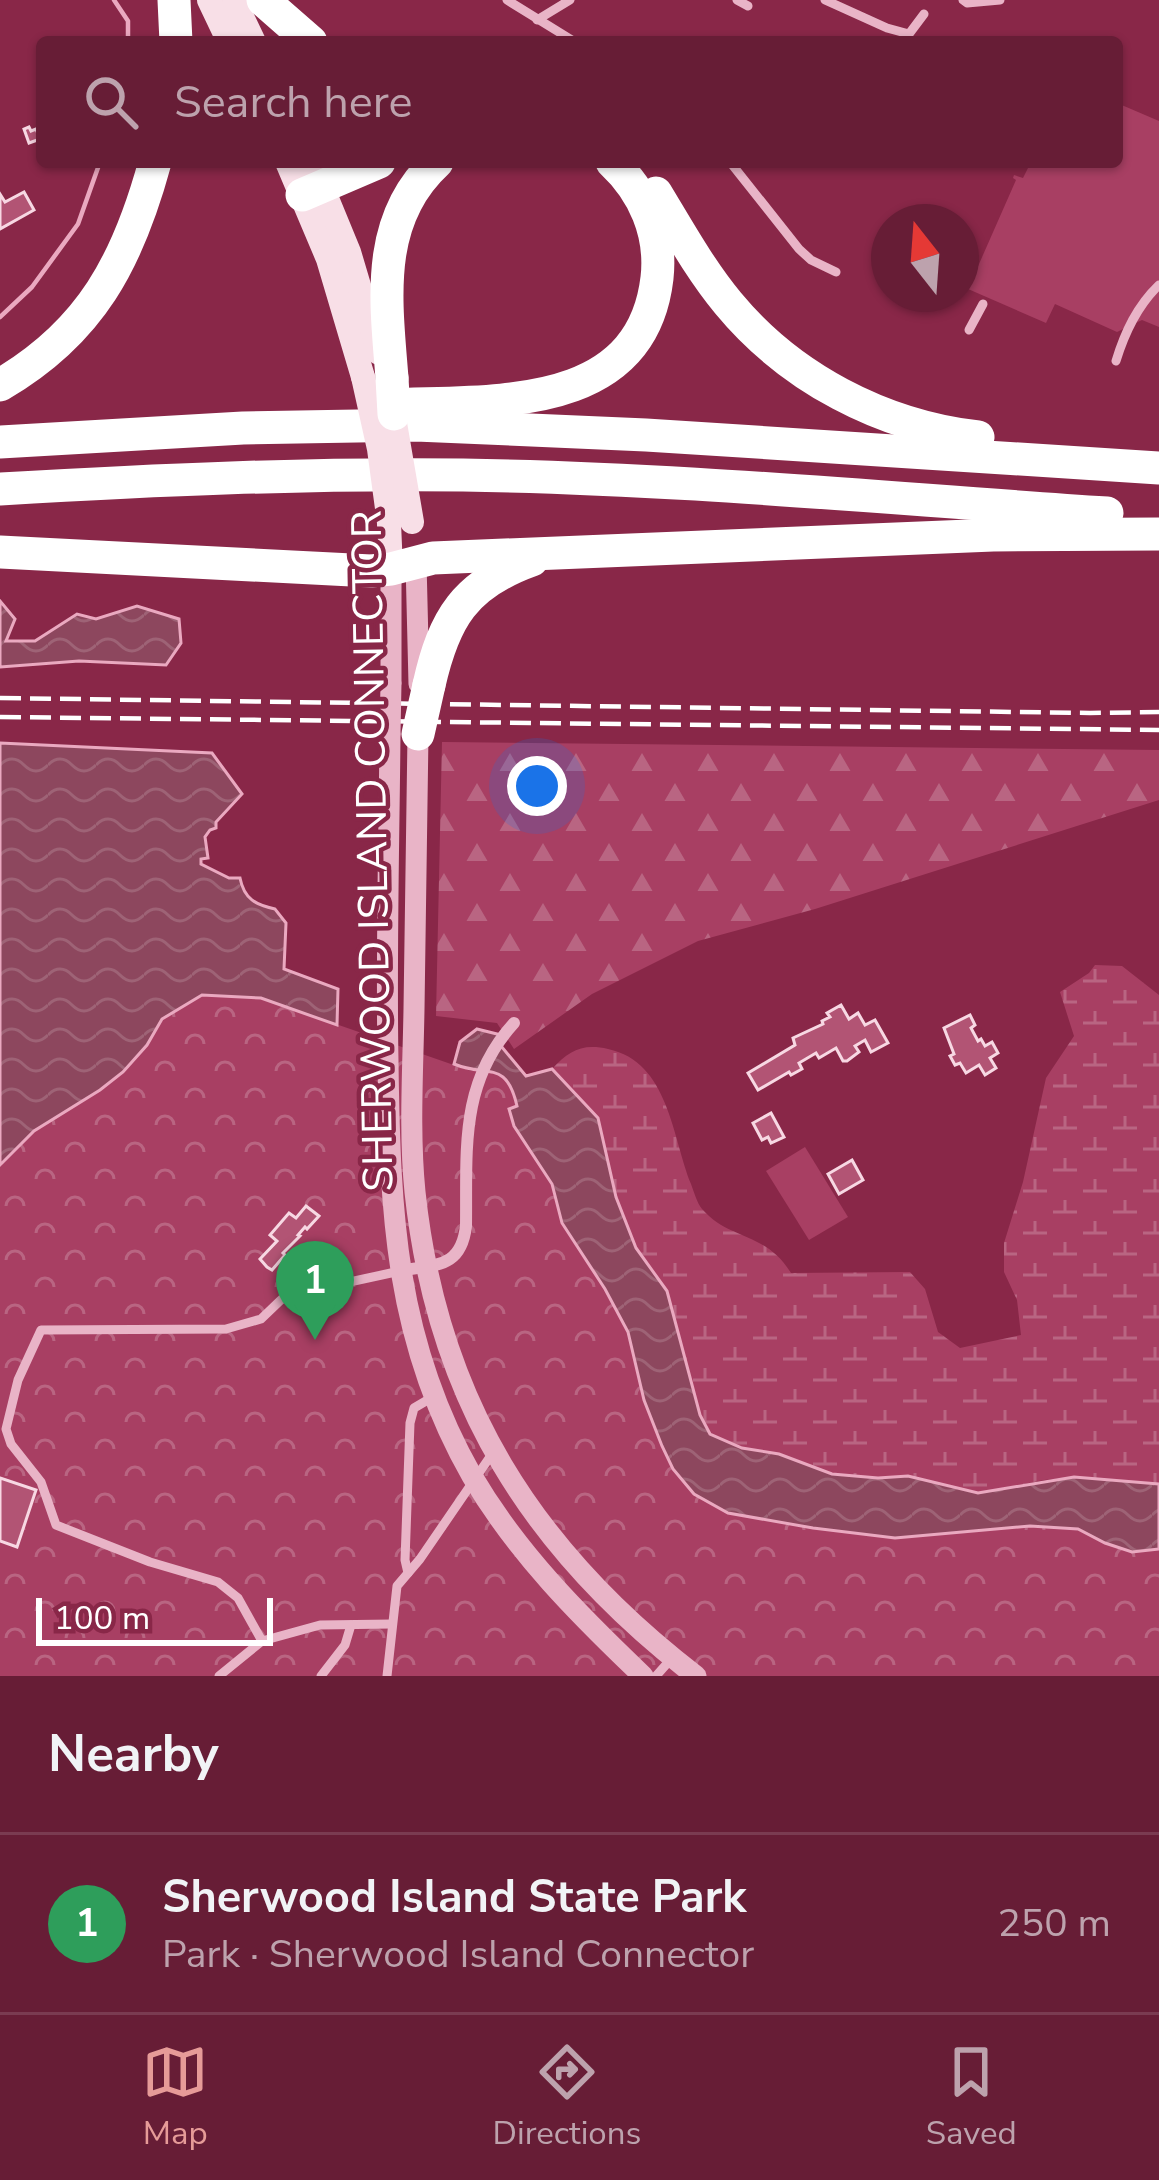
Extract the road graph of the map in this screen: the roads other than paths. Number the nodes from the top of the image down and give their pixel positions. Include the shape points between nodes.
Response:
1 (174, 0) edge
2 (209, 0) edge
3 (234, 0) edge
4 (263, 0) edge
5 (507, 0) edge
6 (570, 0) edge
7 (825, 0) edge
8 (963, 0) edge
9 (1000, 0) edge
10 (924, 14) dead end
11 (537, 20) junction
12 (176, 36) edge
13 (226, 36) edge
14 (251, 36) edge
15 (304, 36) edge
16 (565, 36) edge
17 (153, 168) edge
18 (358, 168) edge
19 (432, 168) edge
20 (618, 168) edge
21 (639, 168) edge
22 (735, 168) edge
23 (312, 181) edge
24 (836, 272) dead end
25 (1159, 285) edge
26 (983, 304) dead end
27 (969, 330) dead end
28 (1115, 361) dead end
29 (380, 378) junction
30 (0, 385) edge
31 (394, 414) joint
32 (127, 434) junction
33 (0, 442) edge
34 (1159, 456) edge
35 (1159, 468) edge
36 (0, 489) edge
37 (1159, 516) edge
38 (400, 522) junction
39 (1159, 534) edge
40 (0, 552) edge
41 (548, 554) junction
42 (403, 566) junction
43 (423, 685) junction
44 (404, 734) junction
45 (514, 1023) dead end
46 (427, 1266) junction
47 (400, 1271) junction
48 (434, 1396) junction
49 (494, 1451) junction
50 (474, 1479) junction
51 (408, 1574) junction
52 (392, 1624) junction
53 (351, 1625) junction
54 (262, 1641) junction
55 (672, 1658) junction
56 (219, 1676) edge
57 (321, 1676) edge
58 (387, 1676) edge
59 (643, 1676) edge
60 (656, 1676) edge
61 (695, 1676) edge

1 - 12 highway
2 - 13 main road
3 - 14 main road
4 - 15 highway
5 - 11 lane
6 - 11 lane
7 - 10 lane via 909,34
8 - 9 lane
11 - 16 lane
17 - 30 highway via 105,288 59,344
18 - 23 highway
19 - 29 highway via 402,208 390,243
20 - 32 highway via 645,206 657,274 638,332 596,376 520,398 288,411
21 - 34 highway via 741,318 850,399 936,430
22 - 24 lane via 799,249
23 - 29 main road, SHERWOOD ISLAND CONNECTOR via 349,252
25 - 28 lane
26 - 27 lane
29 - 31 highway, bridge
29 - 38 main road, SHERWOOD ISLAND CONNECTOR, bridge via 379,449
31 - 38 main road, SHERWOOD ISLAND CONNECTOR, bridge
32 - 33 highway
32 - 35 highway via 357,425 532,429
36 - 37 highway via 484,475
38 - 42 main road, SHERWOOD ISLAND CONNECTOR
39 - 41 highway
40 - 42 highway
41 - 42 highway
41 - 43 highway via 471,595 444,632
42 - 43 street, SHERWOOD ISLAND CONNECTOR
42 - 44 street, SHERWOOD ISLAND CONNECTOR, bridge via 391,683
43 - 44 highway, bridge
44 - 46 street, SHERWOOD ISLAND CONNECTOR via 412,1126
44 - 47 street, SHERWOOD ISLAND CONNECTOR via 386,981
45 - 46 street via 470,1108 463,1245 451,1260
46 - 47 street
46 - 49 street, SHERWOOD ISLAND CONNECTOR via 455,1367
47 - 48 street, SHERWOOD ISLAND CONNECTOR
47 - 54 lane via 285,1296 261,1319 226,1329 41,1330 18,1380 6,1429 41,1482 56,1526 218,1582 238,1598
48 - 50 street, SHERWOOD ISLAND CONNECTOR
48 - 51 lane via 414,1408 410,1423
49 - 50 lane
49 - 55 street, SHERWOOD ISLAND CONNECTOR via 556,1546
50 - 51 lane
50 - 59 street, SHERWOOD ISLAND CONNECTOR via 528,1558
51 - 52 lane via 397,1586
52 - 53 lane
52 - 58 lane
53 - 54 lane
53 - 57 lane
54 - 56 lane
55 - 60 lane
55 - 61 street, SHERWOOD ISLAND CONNECTOR

